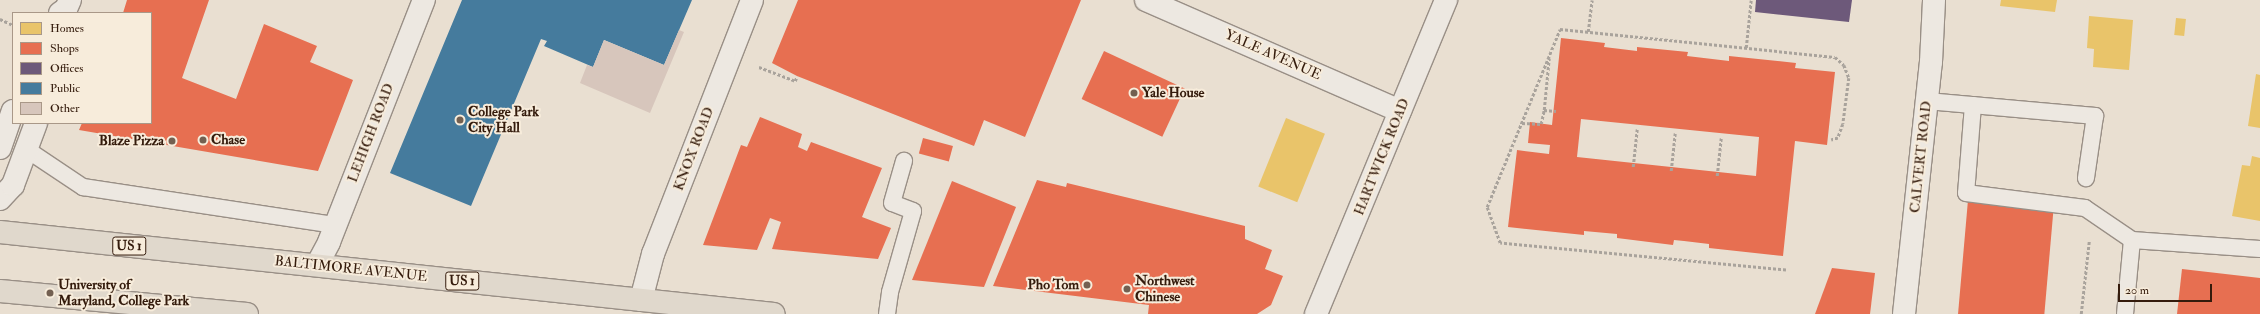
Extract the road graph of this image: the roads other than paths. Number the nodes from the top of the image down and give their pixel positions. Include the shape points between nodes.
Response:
1 (424, 0) edge
2 (752, 0) edge
3 (1146, 0) edge
4 (1446, 0) edge
5 (1934, 0) edge
6 (1927, 101) junction
7 (1973, 105) junction
8 (1400, 111) junction
9 (12, 114) edge
10 (36, 124) edge
11 (0, 148) edge
12 (26, 149) junction
13 (904, 161) dead end
14 (2086, 178) dead end
15 (0, 200) edge
16 (335, 225) junction
17 (0, 232) edge
18 (2132, 240) junction
19 (2260, 250) edge
20 (317, 265) junction
21 (0, 291) edge
22 (641, 300) junction
23 (136, 308) edge
24 (247, 314) edge
25 (774, 314) edge
26 (887, 314) edge
27 (1316, 314) edge
28 (1904, 314) edge
29 (2125, 314) edge

1 - 16 street, LEHIGH ROAD
2 - 22 street, KNOX ROAD via 653,254
3 - 8 street, YALE AVENUE
4 - 8 street, HARTWICK ROAD
5 - 6 street, CALVERT ROAD
6 - 7 lane
6 - 28 street, CALVERT ROAD
7 - 14 lane via 2095,116
7 - 18 lane via 1966,193 2085,208
8 - 27 street, HARTWICK ROAD
9 - 11 street
10 - 12 street
12 - 15 street via 13,185
12 - 16 lane via 83,188
13 - 26 lane via 892,203 913,211 890,292
16 - 20 street, LEHIGH ROAD
17 - 20 main road, BALTIMORE AVENUE / US 1
18 - 19 lane
18 - 29 lane
20 - 22 main road, BALTIMORE AVENUE / US 1
21 - 23 main road
22 - 25 main road, BALTIMORE AVENUE / US 1
23 - 24 main road

